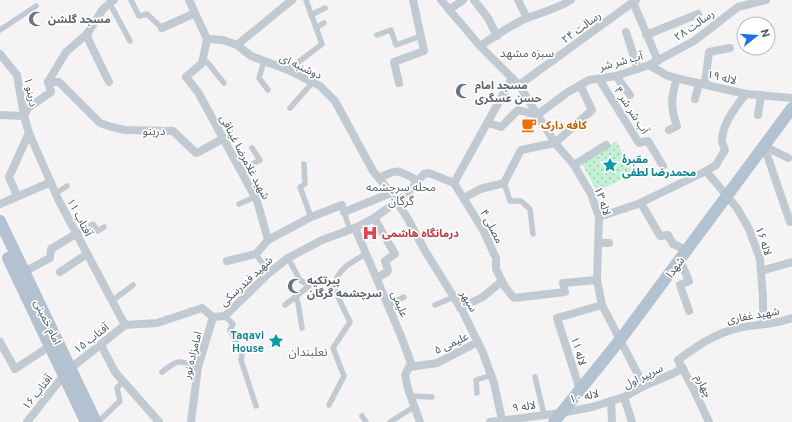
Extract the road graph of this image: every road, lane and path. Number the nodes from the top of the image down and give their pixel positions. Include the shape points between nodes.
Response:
1 (131, 0) edge
2 (189, 0) edge
3 (292, 0) edge
4 (306, 0) edge
5 (413, 0) edge
6 (441, 0) edge
7 (463, 0) edge
8 (474, 0) edge
9 (518, 0) edge
10 (570, 0) edge
11 (766, 0) edge
12 (112, 1) edge
13 (634, 1) edge
14 (36, 6) dead end
15 (324, 8) dead end
16 (449, 10) junction
17 (195, 13) junction
18 (698, 14) dead end
19 (311, 15) junction
20 (527, 18) junction
21 (324, 23) dead end
22 (162, 28) joint
23 (316, 28) junction
24 (0, 30) edge
25 (626, 32) dead end
26 (87, 34) junction
27 (646, 34) junction
28 (377, 35) dead end
29 (421, 36) junction
30 (497, 36) junction
31 (207, 39) junction
32 (130, 41) dead end
33 (237, 45) junction
34 (480, 46) junction
35 (730, 48) dead end
36 (0, 54) edge
37 (264, 61) junction
38 (658, 61) junction
39 (202, 63) junction
40 (649, 65) junction
41 (638, 69) junction
42 (288, 70) junction
43 (616, 76) junction
44 (512, 78) junction
45 (677, 78) junction
46 (599, 79) junction
47 (48, 82) junction
48 (109, 82) dead end
49 (313, 82) junction
50 (224, 83) dead end
51 (399, 83) dead end
52 (702, 84) junction
53 (580, 85) junction
54 (519, 86) junction
55 (268, 90) dead end
56 (746, 94) junction
57 (630, 95) dead end
58 (761, 95) junction
59 (792, 98) edge
60 (695, 99) dead end
61 (290, 108) dead end
62 (792, 108) edge
63 (537, 114) junction
64 (0, 115) edge
65 (758, 115) dead end
66 (24, 116) junction
67 (488, 122) junction
68 (669, 130) dead end
69 (29, 133) junction
70 (224, 138) junction
71 (555, 143) junction
72 (606, 145) dead end
73 (764, 146) junction
74 (252, 148) dead end
75 (788, 158) dead end
76 (304, 164) dead end
77 (574, 165) junction
78 (663, 166) dead end
79 (240, 171) junction
80 (706, 171) junction
81 (379, 178) junction
82 (418, 181) junction
83 (51, 182) junction
84 (454, 183) junction
85 (504, 183) junction
86 (67, 186) dead end
87 (391, 193) junction
88 (56, 194) junction
89 (17, 196) junction
90 (727, 196) junction
91 (255, 197) junction
92 (464, 198) junction
93 (397, 201) junction
94 (0, 204) edge
95 (239, 204) dead end
96 (639, 204) junction
97 (343, 209) junction
98 (311, 217) junction
99 (599, 217) junction
100 (374, 218) junction
101 (0, 221) edge
102 (790, 222) dead end
103 (104, 227) dead end
104 (353, 229) junction
105 (76, 234) junction
106 (534, 234) dead end
107 (0, 240) edge
108 (268, 240) junction
109 (599, 243) junction
110 (609, 243) dead end
111 (87, 254) junction
112 (256, 254) junction
113 (366, 254) junction
114 (683, 255) junction
115 (288, 258) junction
116 (227, 261) dead end
117 (792, 262) edge
118 (761, 271) junction
119 (24, 272) junction
120 (60, 272) dead end
121 (269, 273) junction
122 (377, 278) junction
123 (597, 280) junction
124 (502, 281) junction
125 (133, 285) dead end
126 (296, 297) junction
127 (404, 297) dead end
128 (454, 297) junction
129 (112, 301) junction
130 (285, 305) dead end
131 (388, 305) junction
132 (435, 305) dead end
133 (602, 305) junction
134 (460, 308) junction
135 (688, 311) dead end
136 (225, 316) junction
137 (213, 317) junction
138 (792, 318) edge
139 (763, 324) junction
140 (125, 325) junction
141 (302, 328) dead end
142 (620, 340) junction
143 (0, 342) edge
144 (478, 342) junction
145 (101, 345) junction
146 (50, 346) junction
147 (678, 360) joint
148 (198, 367) junction
149 (409, 367) junction
150 (683, 368) junction
151 (67, 372) junction
152 (162, 372) dead end
153 (492, 375) junction
154 (535, 377) dead end
155 (124, 381) junction
156 (644, 386) junction
157 (580, 390) junction
158 (409, 392) junction
159 (476, 393) dead end
160 (432, 397) dead end
161 (624, 397) junction
162 (611, 401) junction
163 (329, 405) dead end
164 (256, 406) dead end
165 (414, 407) junction
166 (544, 414) junction
167 (362, 416) dead end
168 (557, 417) edge
169 (502, 420) junction
170 (27, 422) edge
171 (86, 422) edge
172 (97, 422) edge
173 (159, 422) edge
174 (191, 422) edge
175 (366, 422) edge
176 (390, 422) edge
177 (420, 422) edge
178 (490, 422) edge
179 (612, 422) edge
180 (632, 422) edge
181 (709, 422) edge

1 - 22 street via 139,16 147,14
2 - 17 street
3 - 33 street
4 - 19 street
5 - 29 street
6 - 16 street, لاله ۱۳
7 - 16 street
8 - 30 street via 488,18
9 - 20 street
10 - 20 street via 562,6
11 - 38 street, ۲۸ رسالت via 738,7 694,41
12 - 26 street via 103,9
12 - 32 street
13 - 27 street
13 - 54 street, ۲۴ رسالت
14 - 24 street
15 - 19 street
16 - 34 street, لاله ۱۳
17 - 22 street
17 - 31 street
18 - 27 street
19 - 23 street
20 - 30 street
21 - 23 street
23 - 42 street via 322,44
25 - 41 street
26 - 47 street via 66,52
26 - 48 street
27 - 38 street
28 - 29 street via 391,30 396,45
29 - 51 street via 424,51 394,62
30 - 34 street
31 - 33 street, دوشنبه ای via 223,40
31 - 39 street
33 - 37 street, دوشنبه ای via 251,56
34 - 44 street, لاله ۱۳
35 - 52 street via 709,52
36 - 66 street, دربنو ۱ via 17,75
37 - 42 street, دوشنبه ای
37 - 55 street via 259,78
38 - 40 street, آب شر شر
39 - 50 street via 207,62
39 - 70 street, شهید غلامرضا غیناقی via 186,77 198,92
40 - 41 street, آب شر شر
40 - 45 street, ۱۹ لاله
41 - 43 street, آب شر شر
42 - 49 street, دوشنبه ای
43 - 46 street, آب شر شر
43 - 57 street
44 - 54 street, لاله ۱۳
44 - 67 street
45 - 52 street, ۱۹ لاله
45 - 68 street via 672,97 672,113 677,126
46 - 53 street, آب شر شر via 589,80
46 - 78 street, ۴ آب شر شر via 639,143 648,141
47 - 66 street via 51,92 28,108
47 - 70 street via 59,82 100,123 112,128 173,131 196,153
49 - 61 street
49 - 81 street, دوشنبه ای via 335,101
52 - 56 street, ۱۹ لاله
52 - 60 street
53 - 63 street
53 - 71 street via 592,110
54 - 63 street, لاله ۱۳
56 - 58 street, ۱۹ لاله
56 - 80 street via 726,122 722,141 725,150 716,165
58 - 59 street, ۱۹ لاله
58 - 65 street
62 - 73 main road, شهدا
63 - 67 street via 518,110 501,127
63 - 71 street, لاله ۱۳
64 - 66 street
66 - 69 street, آفتاب ۱۱
67 - 84 street
69 - 83 street, آفتاب ۱۱
69 - 89 street via 9,177
70 - 79 street, شهید غلامرضا غیناقی
71 - 77 street, لاله ۱۳
71 - 85 street via 521,150
72 - 77 street
73 - 75 street
73 - 90 main road, شهدا
73 - 102 street
74 - 79 street via 260,160
76 - 98 street via 305,184 300,187
77 - 99 street, لاله ۱۳ via 591,194
79 - 91 street, شهید غلامرضا غیناقی
80 - 90 street, لاله ۱۶
80 - 96 street
81 - 82 street via 397,171
81 - 87 street, دوشنبه ای
82 - 84 street via 424,174 429,173
82 - 93 street, شهید فندرسکی
83 - 88 street, آفتاب ۱۱
83 - 89 street
84 - 92 street, ۴ مصلی
85 - 92 street via 480,189
85 - 106 street via 510,201 521,201 530,209
86 - 88 street
87 - 93 street, دوشنبه ای
87 - 97 street
88 - 105 street, آفتاب ۱۱
89 - 94 street
90 - 114 main road, شهدا
90 - 118 street, لاله ۱۶ via 749,229 760,259
91 - 95 street
91 - 108 street, شهید غلامرضا غیناقی
92 - 124 street, ۴ مصلی via 496,258 496,269
93 - 100 street, شهید فندرسکی
93 - 128 street, سپهر
96 - 99 street
96 - 114 street via 660,236 668,235
97 - 98 street
97 - 104 street
98 - 108 street
99 - 109 street, لاله ۱۳
100 - 104 street, شهید فندرسکی
100 - 122 street via 395,254 385,261 387,272
101 - 119 main road, امام خمینی
103 - 105 street via 98,231 93,224
104 - 113 street, علیمی
104 - 115 street, شهید فندرسکی via 322,240
105 - 111 street, آفتاب ۱۱
105 - 119 street via 51,249 50,258
107 - 146 main road, امام خمینی
108 - 112 street
109 - 110 street
109 - 123 street, لاله ۱۳
111 - 120 street
111 - 129 street, آفتاب ۱۱
112 - 116 street
112 - 121 street
113 - 122 street, علیمی
113 - 163 street via 348,264 338,275 335,288 350,322 333,348 344,376
114 - 135 street via 688,281 680,285
114 - 142 main road, شهدا
115 - 121 street, شهید فندرسکی
115 - 126 street via 300,280 309,286
117 - 118 street
118 - 139 street, لاله ۱۶
119 - 151 main road, امام خمینی
121 - 136 street, شهید فندرسکی
122 - 131 street, علیمی
123 - 124 street, ۴ مصلی via 564,283 565,292 514,298
123 - 133 street, لاله ۱۳
124 - 134 street via 482,297
125 - 129 street
126 - 130 street
126 - 141 street
127 - 131 street
128 - 132 street
128 - 134 street, سپهر
129 - 140 street, آفتاب ۱۱
131 - 149 street, علیمی via 401,336
133 - 142 street, لاله ۱۳
133 - 157 street, ۱۱ لاله via 557,318
134 - 144 street, سپهر
136 - 137 street, شهید فندرسکی
136 - 164 street via 233,324 230,330 242,355 241,360
137 - 140 street, شهید فندرسکی via 202,308 157,322
137 - 148 street, امامزاده نور
138 - 139 street, شهید غفاری
139 - 147 street, شهید غفاری via 722,332 707,339
140 - 145 street, آفتاب ۱۵
142 - 156 street, لاله ۱۳
142 - 157 main road, شهدا
143 - 146 street via 15,369
144 - 149 street, ۵ علیمی via 437,363
144 - 153 street, سپهر
145 - 151 street, آفتاب ۱۵
145 - 155 street via 115,372
146 - 151 main road, امام خمینی
147 - 150 street, چهارم
148 - 152 street via 181,361 173,363
148 - 174 street, امامزاده نور
149 - 158 street, علیمی via 405,375
150 - 156 street, سرپیر اول
150 - 181 street, چهارم
151 - 170 street, آفتاب ۱۶
151 - 171 main road, امام خمینی
151 - 172 main road, امام خمینی
153 - 159 street via 476,380
153 - 169 street, سپهر
154 - 166 street
155 - 172 street via 117,388 120,401
155 - 173 street
156 - 161 street, سرپیر اول
157 - 168 main road, شهدا
158 - 160 street
158 - 165 street, علیمی
161 - 162 street, سرپیر اول
161 - 180 street
162 - 168 street, لاله ۱۰
162 - 179 street
165 - 176 street
165 - 177 street, علیمی
166 - 168 street, ۹ لاله
166 - 169 street, ۹ لاله
167 - 175 street
169 - 178 street, ۹ لاله

